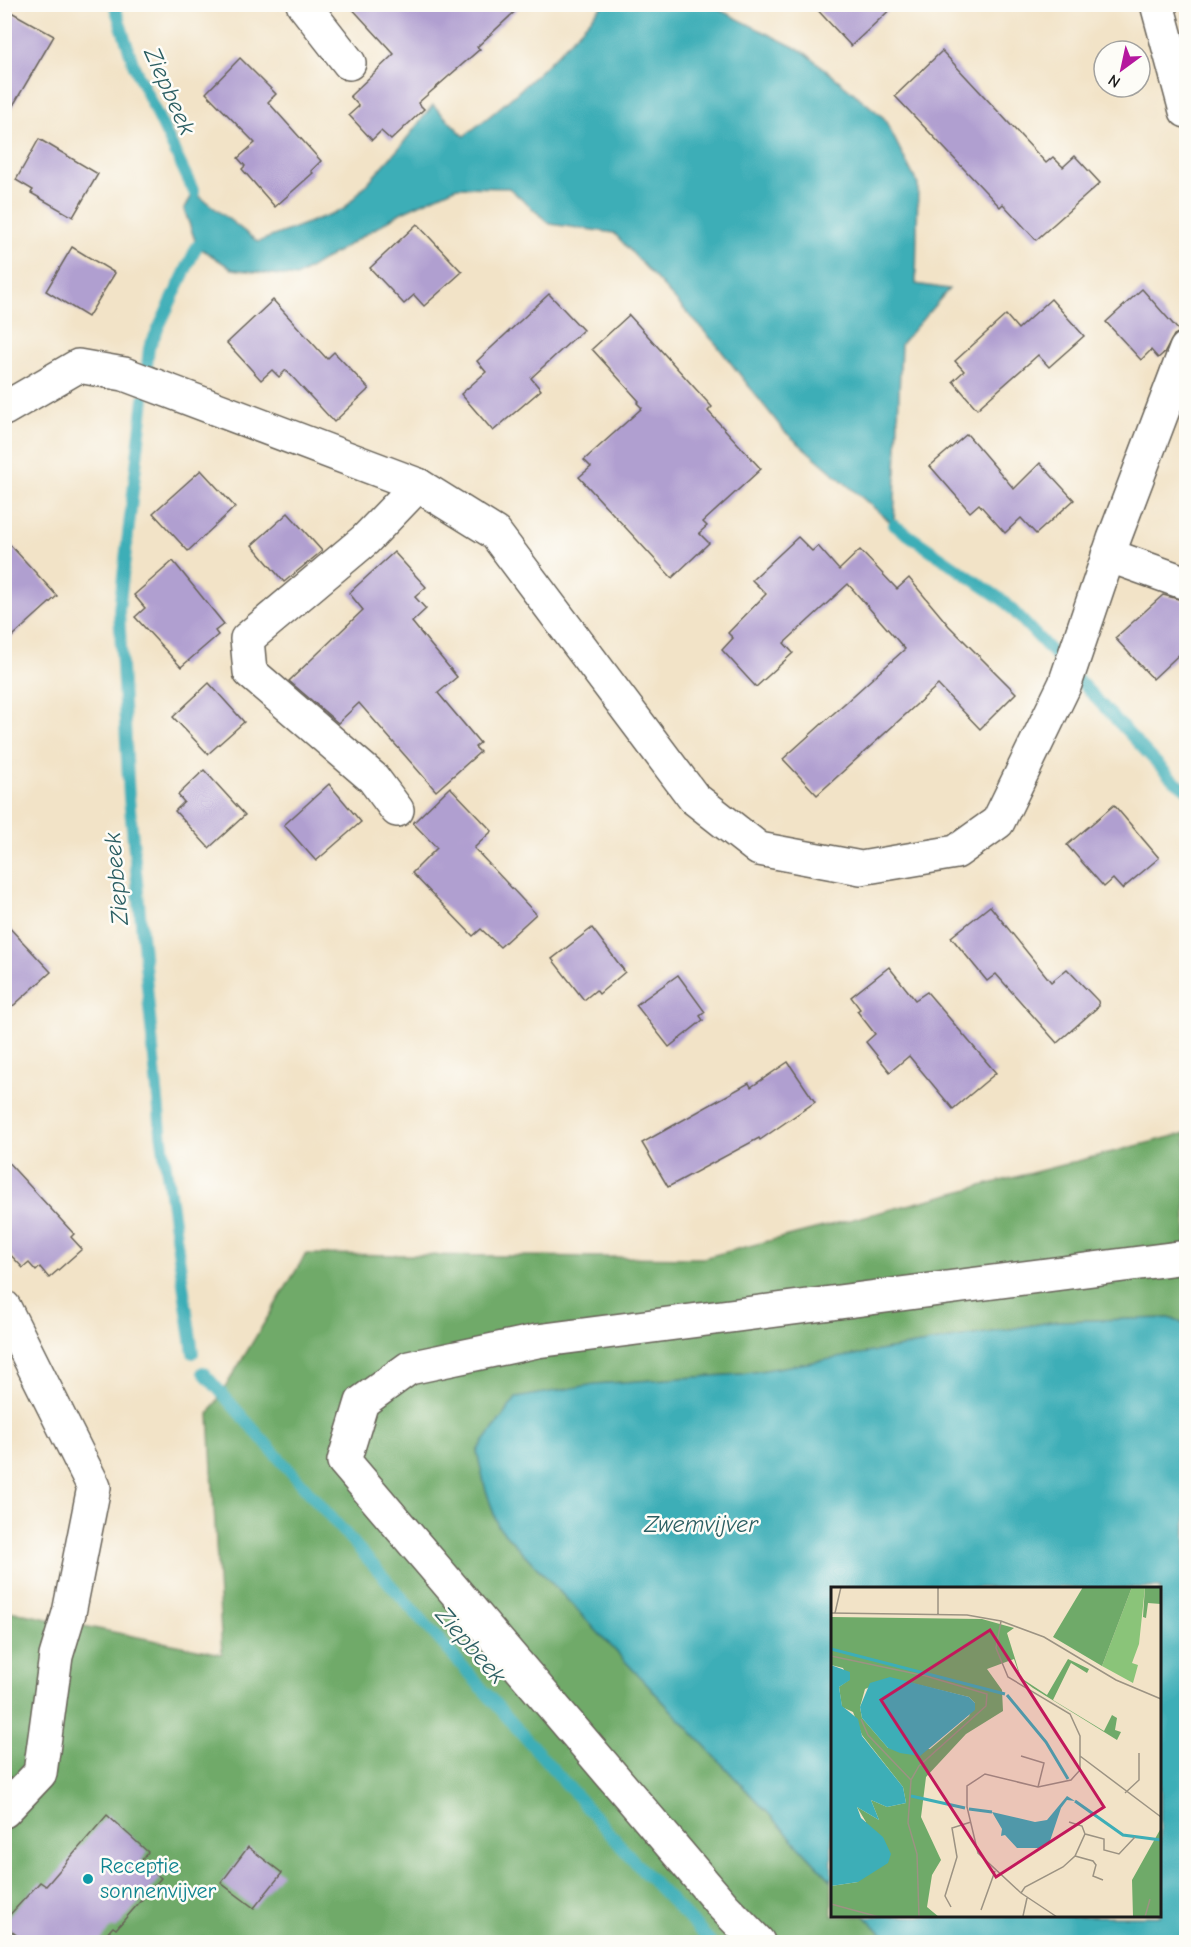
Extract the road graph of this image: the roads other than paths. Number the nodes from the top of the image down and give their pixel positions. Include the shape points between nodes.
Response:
1 (303, 4) edge
2 (1157, 4) edge
3 (1179, 51) edge
4 (349, 63) dead end
5 (1186, 111) edge
6 (1186, 349) edge
7 (4, 409) edge
8 (418, 484) junction
9 (1108, 555) junction
10 (1186, 582) edge
11 (397, 810) dead end
12 (1186, 1257) edge
13 (4, 1307) edge
14 (4, 1811) edge
15 (758, 1942) edge

1 - 4 lane
2 - 3 lane
3 - 5 lane
6 - 9 lane
7 - 8 lane via 78,366 124,374
8 - 9 lane via 495,533 694,798 759,849 861,868 956,852 998,822 1065,684
8 - 11 lane via 365,540 247,639 250,672 373,778
9 - 10 lane
12 - 15 lane via 537,1341 409,1368 362,1402 344,1461
13 - 14 lane via 94,1487 57,1656 40,1773

